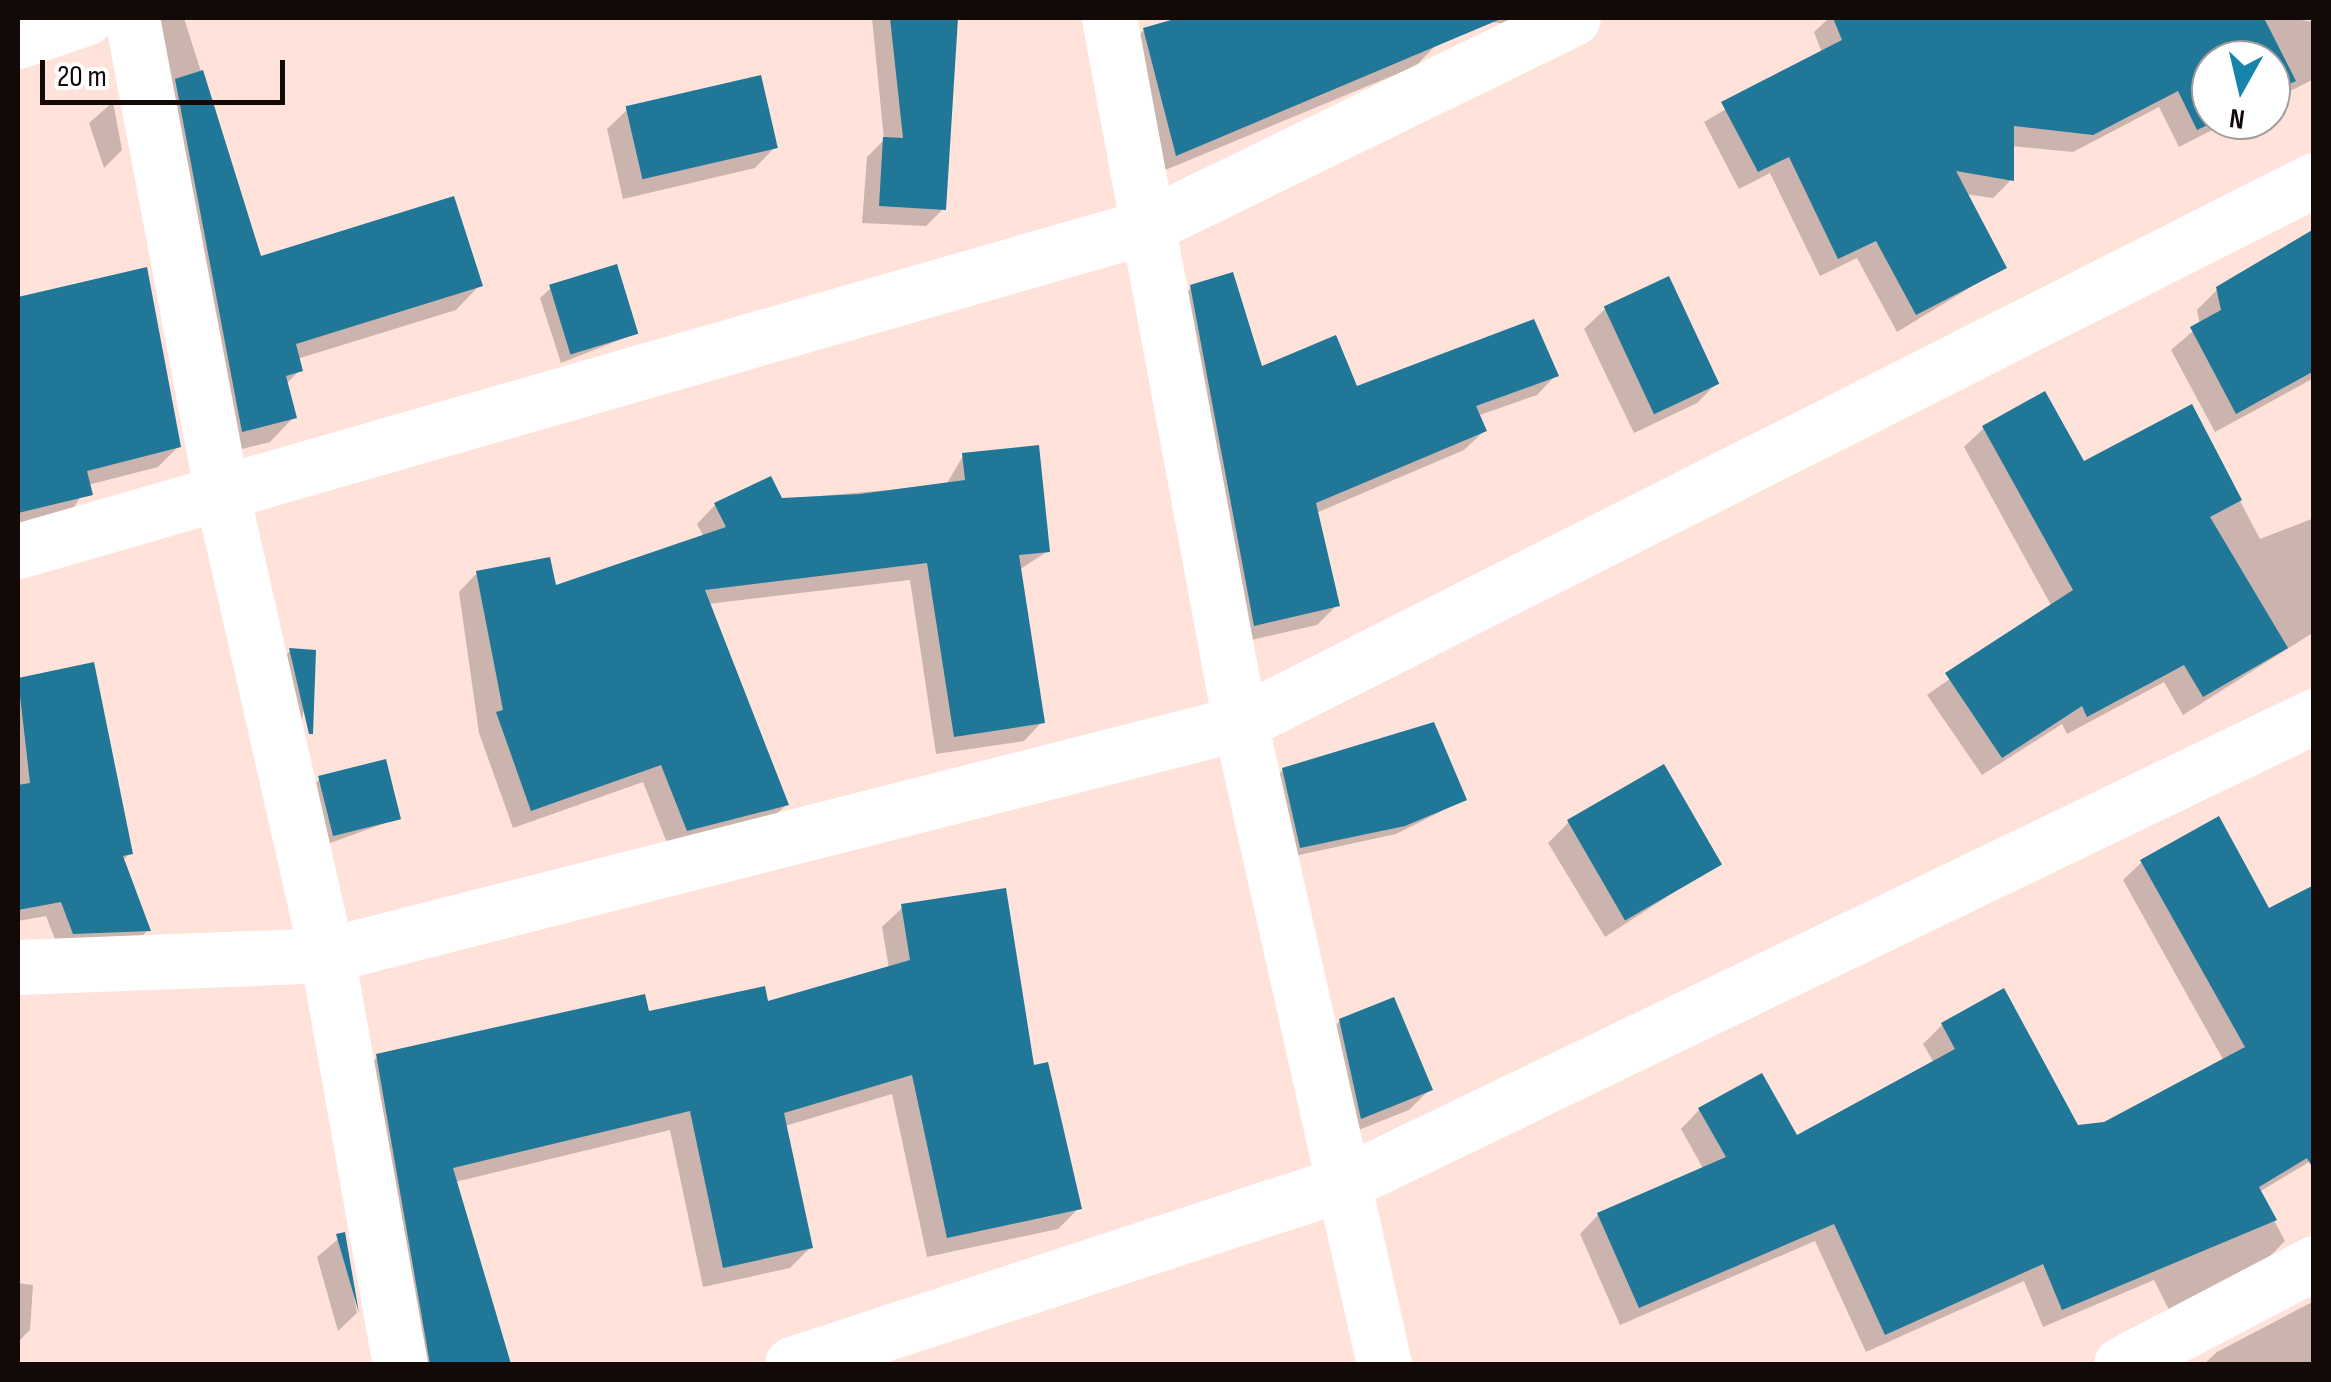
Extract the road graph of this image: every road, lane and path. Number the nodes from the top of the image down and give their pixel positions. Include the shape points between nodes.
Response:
1 (85, 18) edge
2 (132, 18) edge
3 (1108, 18) edge
4 (1573, 18) edge
5 (18, 41) edge
6 (2314, 180) edge
7 (1145, 227) junction
8 (221, 490) junction
9 (18, 550) edge
10 (2314, 716) edge
11 (1240, 724) junction
12 (326, 955) junction
13 (18, 967) edge
14 (1344, 1183) junction
15 (2314, 1263) edge
16 (400, 1364) edge
17 (792, 1364) edge
18 (1384, 1364) edge
19 (2121, 1364) edge

1 - 5 street
2 - 8 street
3 - 7 street
4 - 7 street
6 - 11 street
7 - 8 street
7 - 11 street
8 - 9 street
8 - 12 street
10 - 14 street
11 - 12 street
11 - 14 street
12 - 13 street
12 - 16 street
14 - 17 street
14 - 18 street
15 - 19 street

